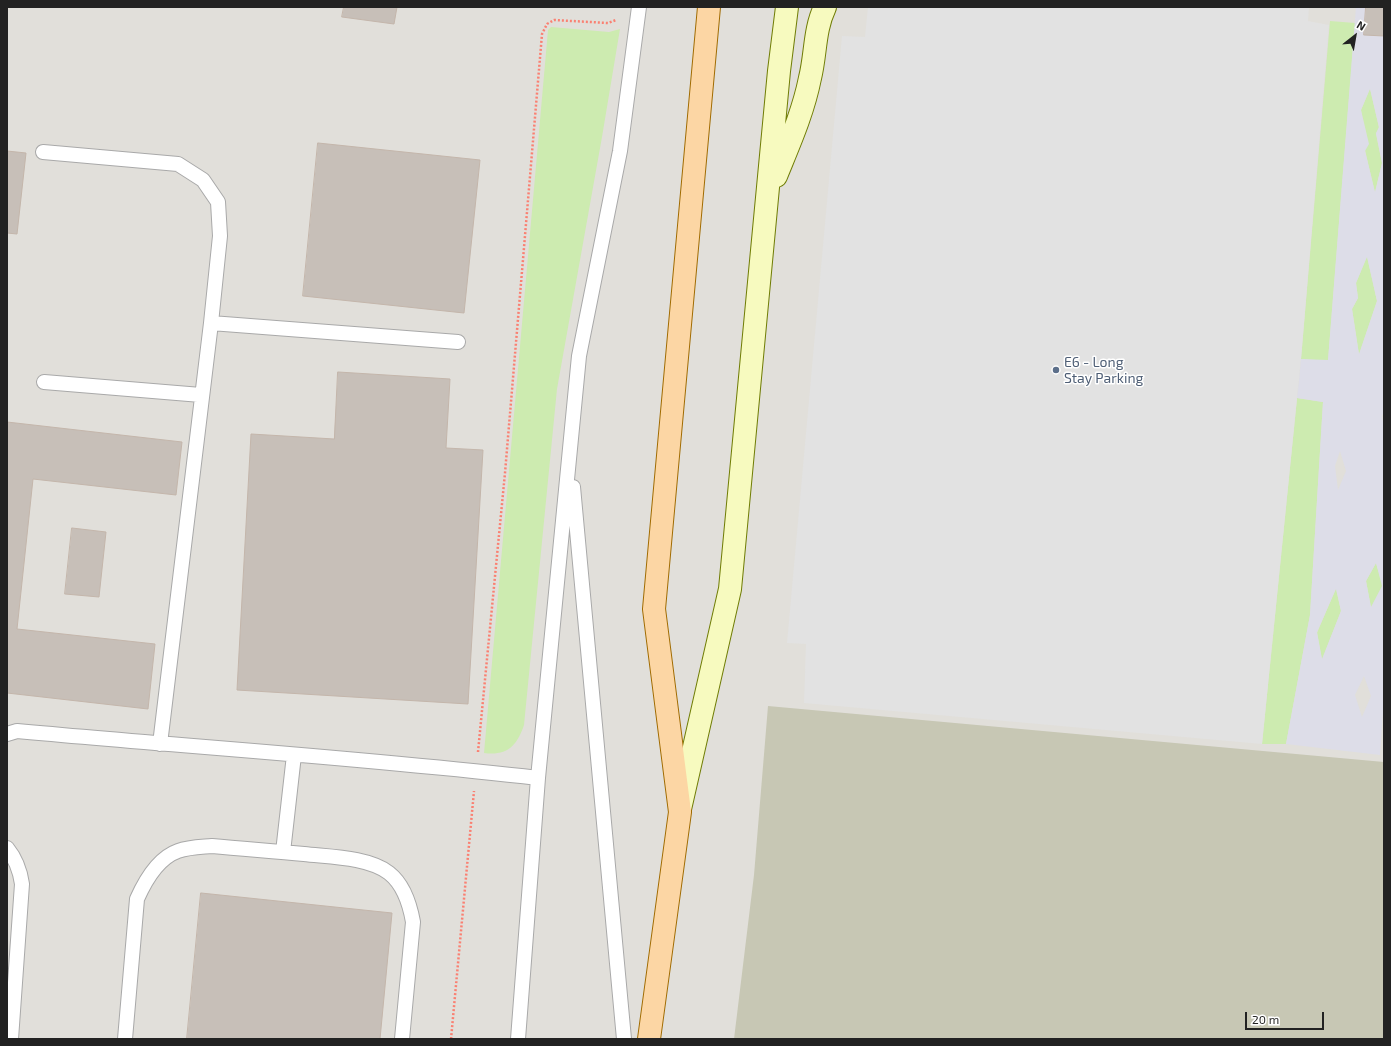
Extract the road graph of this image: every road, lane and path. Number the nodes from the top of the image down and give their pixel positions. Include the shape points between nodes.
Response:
1 (638, 7) edge
2 (709, 7) edge
3 (787, 7) edge
4 (825, 7) edge
5 (617, 19) dead end
6 (43, 152) dead end
7 (767, 198) junction
8 (211, 323) junction
9 (458, 342) dead end
10 (44, 382) dead end
11 (201, 395) junction
12 (570, 452) junction
13 (7, 734) edge
14 (160, 744) junction
15 (294, 756) junction
16 (476, 771) junction
17 (538, 778) junction
18 (680, 812) junction
19 (7, 848) edge
20 (282, 852) junction
21 (11, 1039) edge
22 (125, 1039) edge
23 (402, 1039) edge
24 (452, 1039) edge
25 (518, 1039) edge
26 (624, 1039) edge
27 (649, 1039) edge

1 - 12 lane via 620,151 579,356
2 - 18 main road via 654,609
3 - 7 main road
4 - 7 main road via 815,39 811,77 801,117
5 - 16 path via 608,23 554,20 546,24 542,34 506,473
6 - 8 lane via 178,164 203,180 218,202 220,236
7 - 18 main road via 730,589
8 - 9 lane
8 - 11 lane
10 - 11 lane
11 - 14 lane
12 - 17 lane
12 - 26 lane
13 - 14 lane via 17,731
14 - 15 lane
15 - 16 lane
15 - 20 lane
16 - 17 lane
16 - 24 path
17 - 25 lane
18 - 27 main road
19 - 21 lane via 20,870 22,884
20 - 22 lane via 212,846 194,847 177,851 167,857 150,875 137,899
20 - 23 lane via 363,862 390,873 400,886 411,910 413,922

